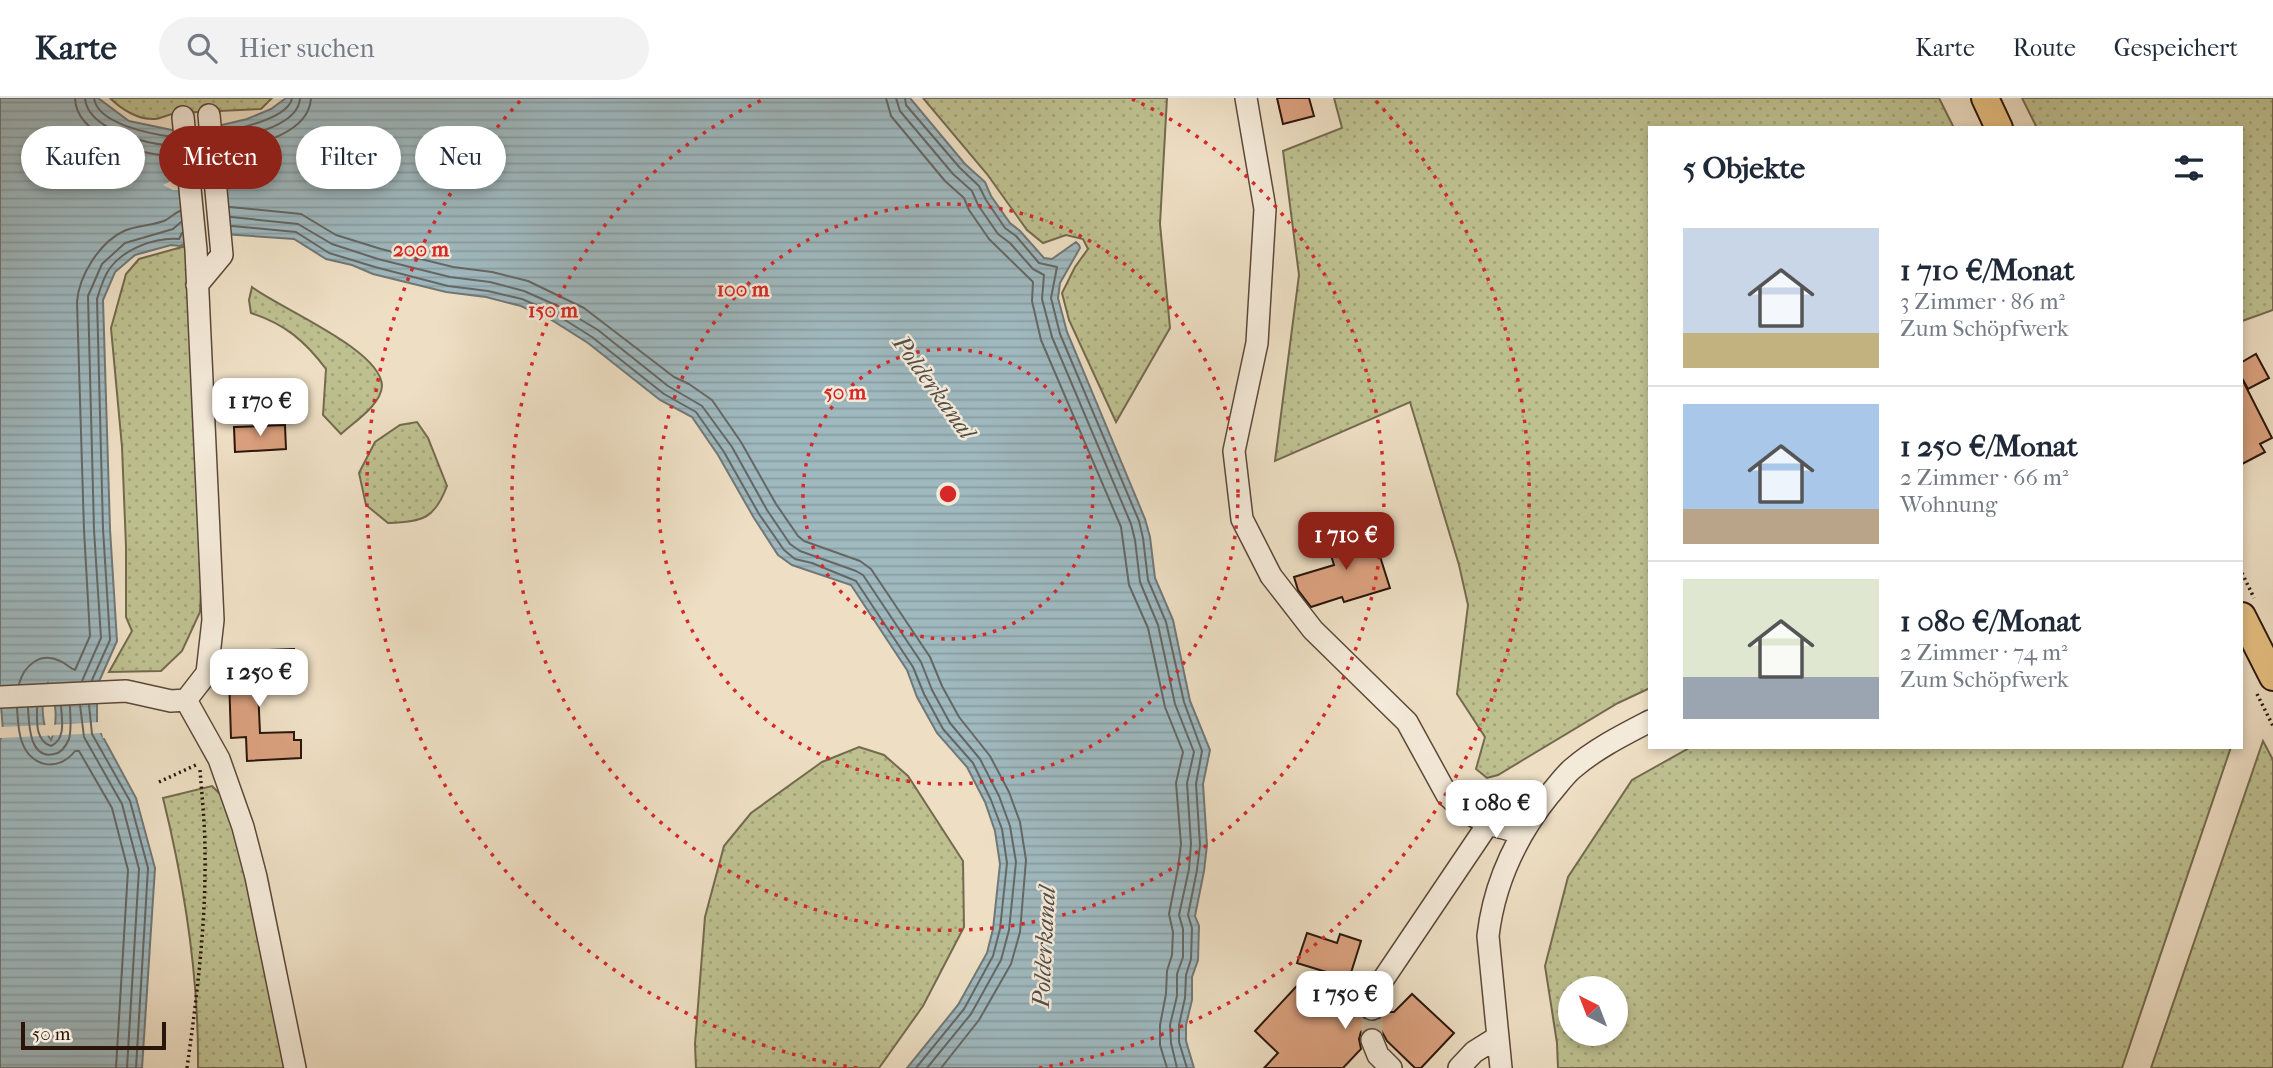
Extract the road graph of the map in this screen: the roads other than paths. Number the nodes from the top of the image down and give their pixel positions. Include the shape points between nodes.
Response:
1 (1246, 98) edge
2 (1984, 98) edge
3 (209, 115) dead end
4 (183, 117) dead end
5 (1998, 126) edge
6 (197, 285) junction
7 (2243, 617) edge
8 (2271, 673) edge
9 (0, 696) edge
10 (186, 700) junction
11 (1648, 723) edge
12 (1488, 824) junction
13 (1522, 833) junction
14 (1372, 1009) tunnel mouth
15 (1498, 1037) junction
16 (1372, 1041) tunnel mouth
17 (295, 1068) edge
18 (1391, 1068) edge
19 (1459, 1068) edge
20 (1501, 1068) edge

1 - 12 street via 1265,209 1257,343 1234,451 1242,519 1271,576 1313,629 1407,722 1447,795
2 - 5 main road
3 - 6 street via 222,255
4 - 6 street
6 - 10 street via 213,620 206,673
7 - 8 main road
9 - 10 street via 112,691
10 - 17 street via 219,759 243,827
11 - 13 street via 1611,741 1570,771
12 - 13 street
12 - 14 street via 1378,987
13 - 15 street via 1503,875 1488,936
15 - 19 street
15 - 20 street
16 - 18 street

